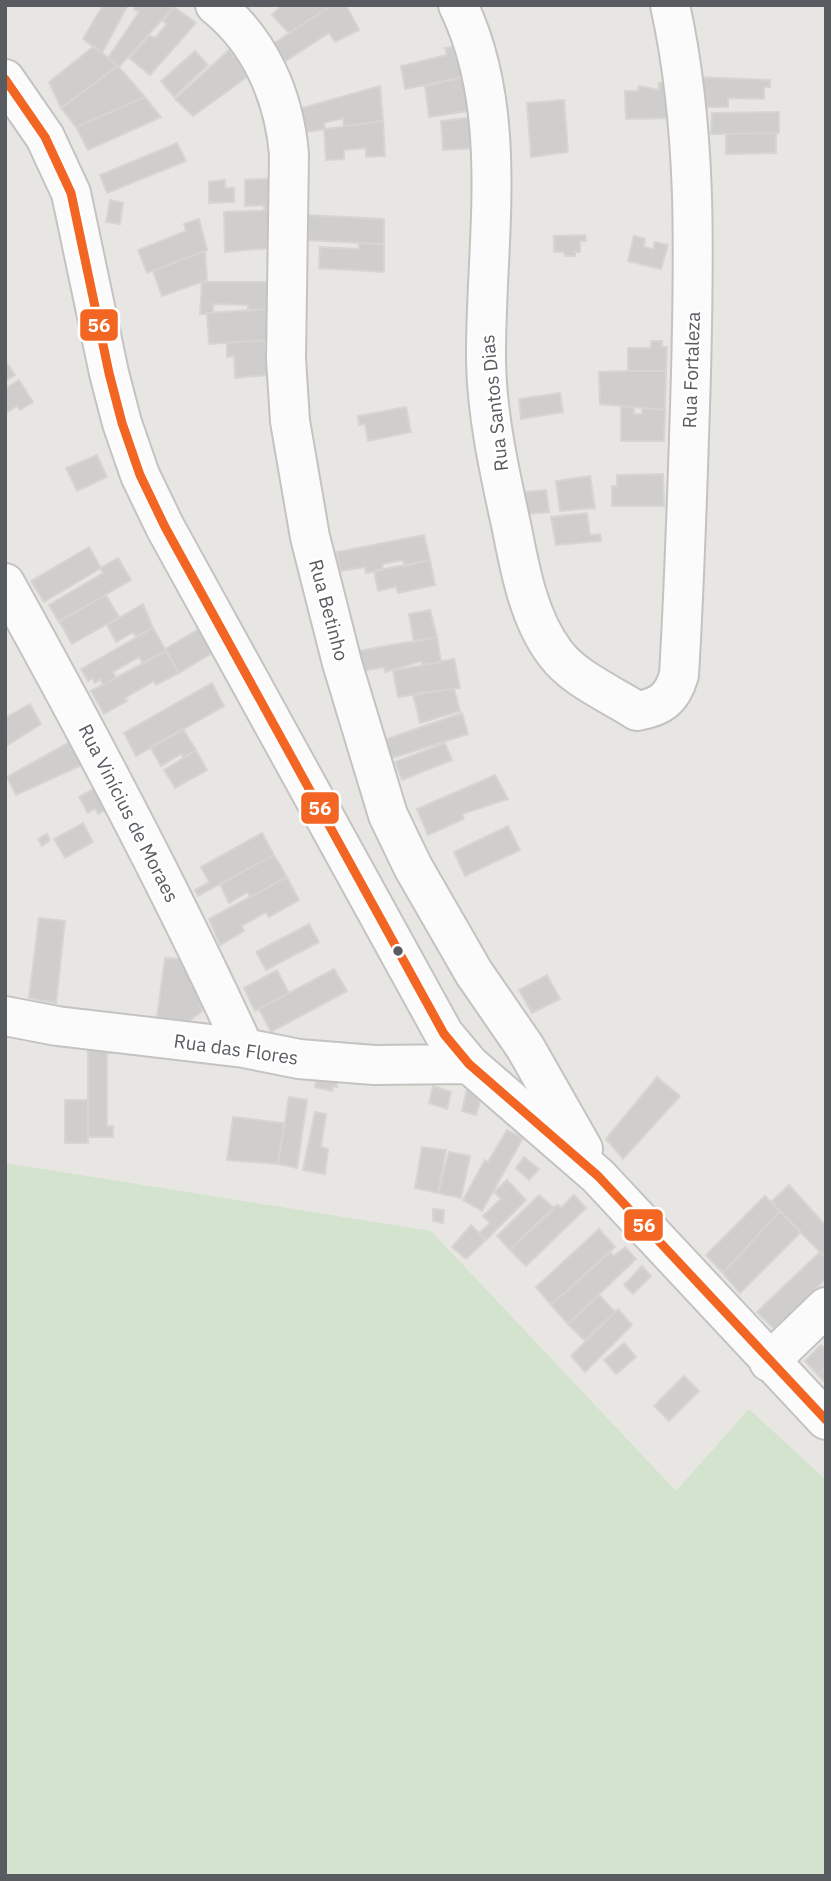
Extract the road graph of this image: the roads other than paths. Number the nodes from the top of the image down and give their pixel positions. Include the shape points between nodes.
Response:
1 (215, 5) edge
2 (458, 5) edge
3 (670, 5) edge
4 (5, 79) edge
5 (5, 583) edge
6 (638, 710) joint
7 (5, 1016) edge
8 (244, 1048) junction
9 (469, 1064) junction
10 (598, 1175) junction
11 (826, 1307) edge
12 (769, 1362) junction
13 (826, 1420) edge

1 - 10 street, Rua Betinho via 258,53 275,83 286,123 290,421 310,537 388,815 474,972 525,1047
2 - 6 street, Rua Santos Dias via 479,64 492,131 486,365 517,556 537,622 556,654 575,672
3 - 6 street, Rua Fortaleza via 690,117 694,273 686,551 679,675 673,693 657,707
4 - 9 street via 45,137 71,193 109,373 140,475 421,995 443,1034
5 - 8 street, Rua Vinícius de Moraes via 113,778
7 - 8 street, Rua das Flores
8 - 9 street, Rua das Flores via 299,1059 374,1065
9 - 10 street
10 - 12 street
11 - 12 street
12 - 13 street

